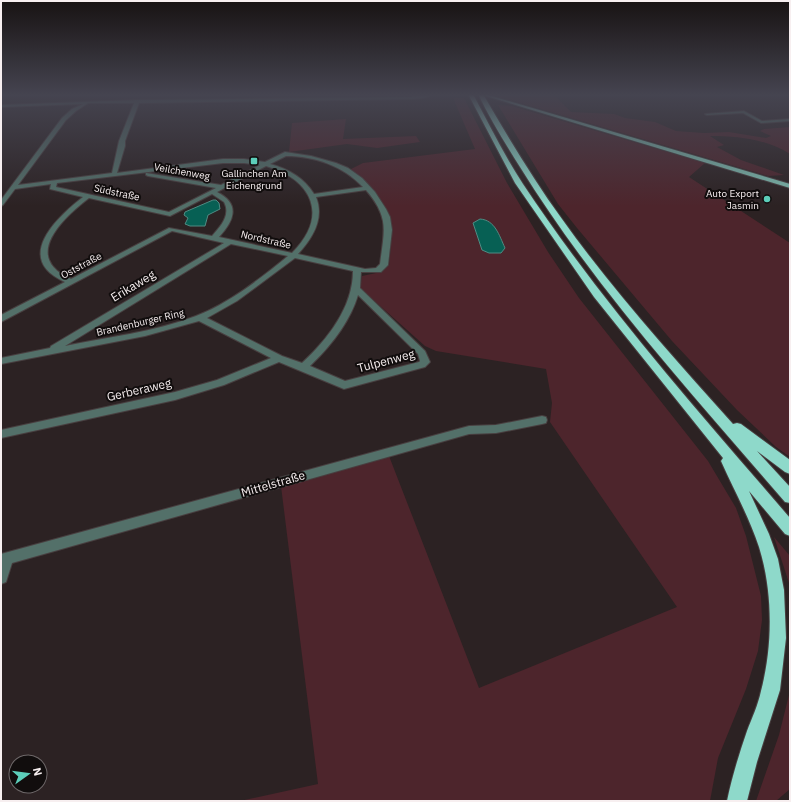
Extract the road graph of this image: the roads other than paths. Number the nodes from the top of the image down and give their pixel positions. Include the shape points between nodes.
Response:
1 (55, 131) edge
2 (126, 131) edge
3 (491, 131) edge
4 (502, 131) edge
5 (601, 131) edge
6 (265, 164) junction
7 (141, 171) junction
8 (114, 172) dead end
9 (55, 182) junction
10 (790, 186) edge
11 (221, 187) junction
12 (14, 188) junction
13 (368, 188) junction
14 (212, 192) junction
15 (88, 196) junction
16 (313, 196) junction
17 (1, 204) edge
18 (170, 214) junction
19 (171, 229) junction
20 (214, 238) junction
21 (230, 242) junction
22 (294, 256) junction
23 (357, 269) junction
24 (71, 282) junction
25 (356, 289) junction
26 (200, 318) junction
27 (1, 319) edge
28 (48, 352) junction
29 (280, 358) junction
30 (1, 361) edge
31 (303, 367) junction
32 (715, 411) junction
33 (542, 420) dead end
34 (1, 434) edge
35 (722, 447) junction
36 (790, 468) edge
37 (790, 497) edge
38 (790, 529) edge
39 (4, 559) edge
40 (1, 577) edge
41 (736, 801) edge

1 - 12 street
2 - 8 street
3 - 35 highway via 519,183 597,295
4 - 32 highway via 560,223 609,288
5 - 10 main road
6 - 7 street via 235,160
6 - 11 street
6 - 13 street via 285,154 295,154 346,169
6 - 16 street via 298,179
7 - 9 street
7 - 11 street, Veilchenweg
9 - 12 street
9 - 15 street, Südstraße via 52,188
11 - 14 street
12 - 17 street
13 - 16 street
13 - 23 street, Nordstraße via 383,210 388,225 384,265 373,271
14 - 18 street
14 - 20 street via 226,200 230,213 228,221
15 - 18 street, Südstraße
15 - 24 street via 55,224 44,246 46,262 54,273
16 - 22 street, Brandenburger Ring via 316,214 312,230
18 - 19 street
19 - 20 street, Nordstraße
19 - 24 street, Oststraße
20 - 21 street, Nordstraße
21 - 22 street, Nordstraße
21 - 28 street, Erikaweg
22 - 23 street, Nordstraße
22 - 26 street, Brandenburger Ring via 237,298
23 - 25 street
24 - 27 street, Oststraße
25 - 31 street via 336,328 317,354
25 - 31 street, Tulpenweg via 422,353 425,362 422,365 344,384
26 - 28 street, Brandenburger Ring via 150,332
26 - 29 street, Tulpenweg
28 - 30 street, Brandenburger Ring
29 - 31 street, Tulpenweg
29 - 34 street, Gerberaweg via 201,389
32 - 36 highway
32 - 37 highway
33 - 39 street, Mittelstraße via 496,429 469,430
35 - 38 highway
35 - 41 highway via 770,558 778,614 772,686
39 - 40 street, Mittelstraße

